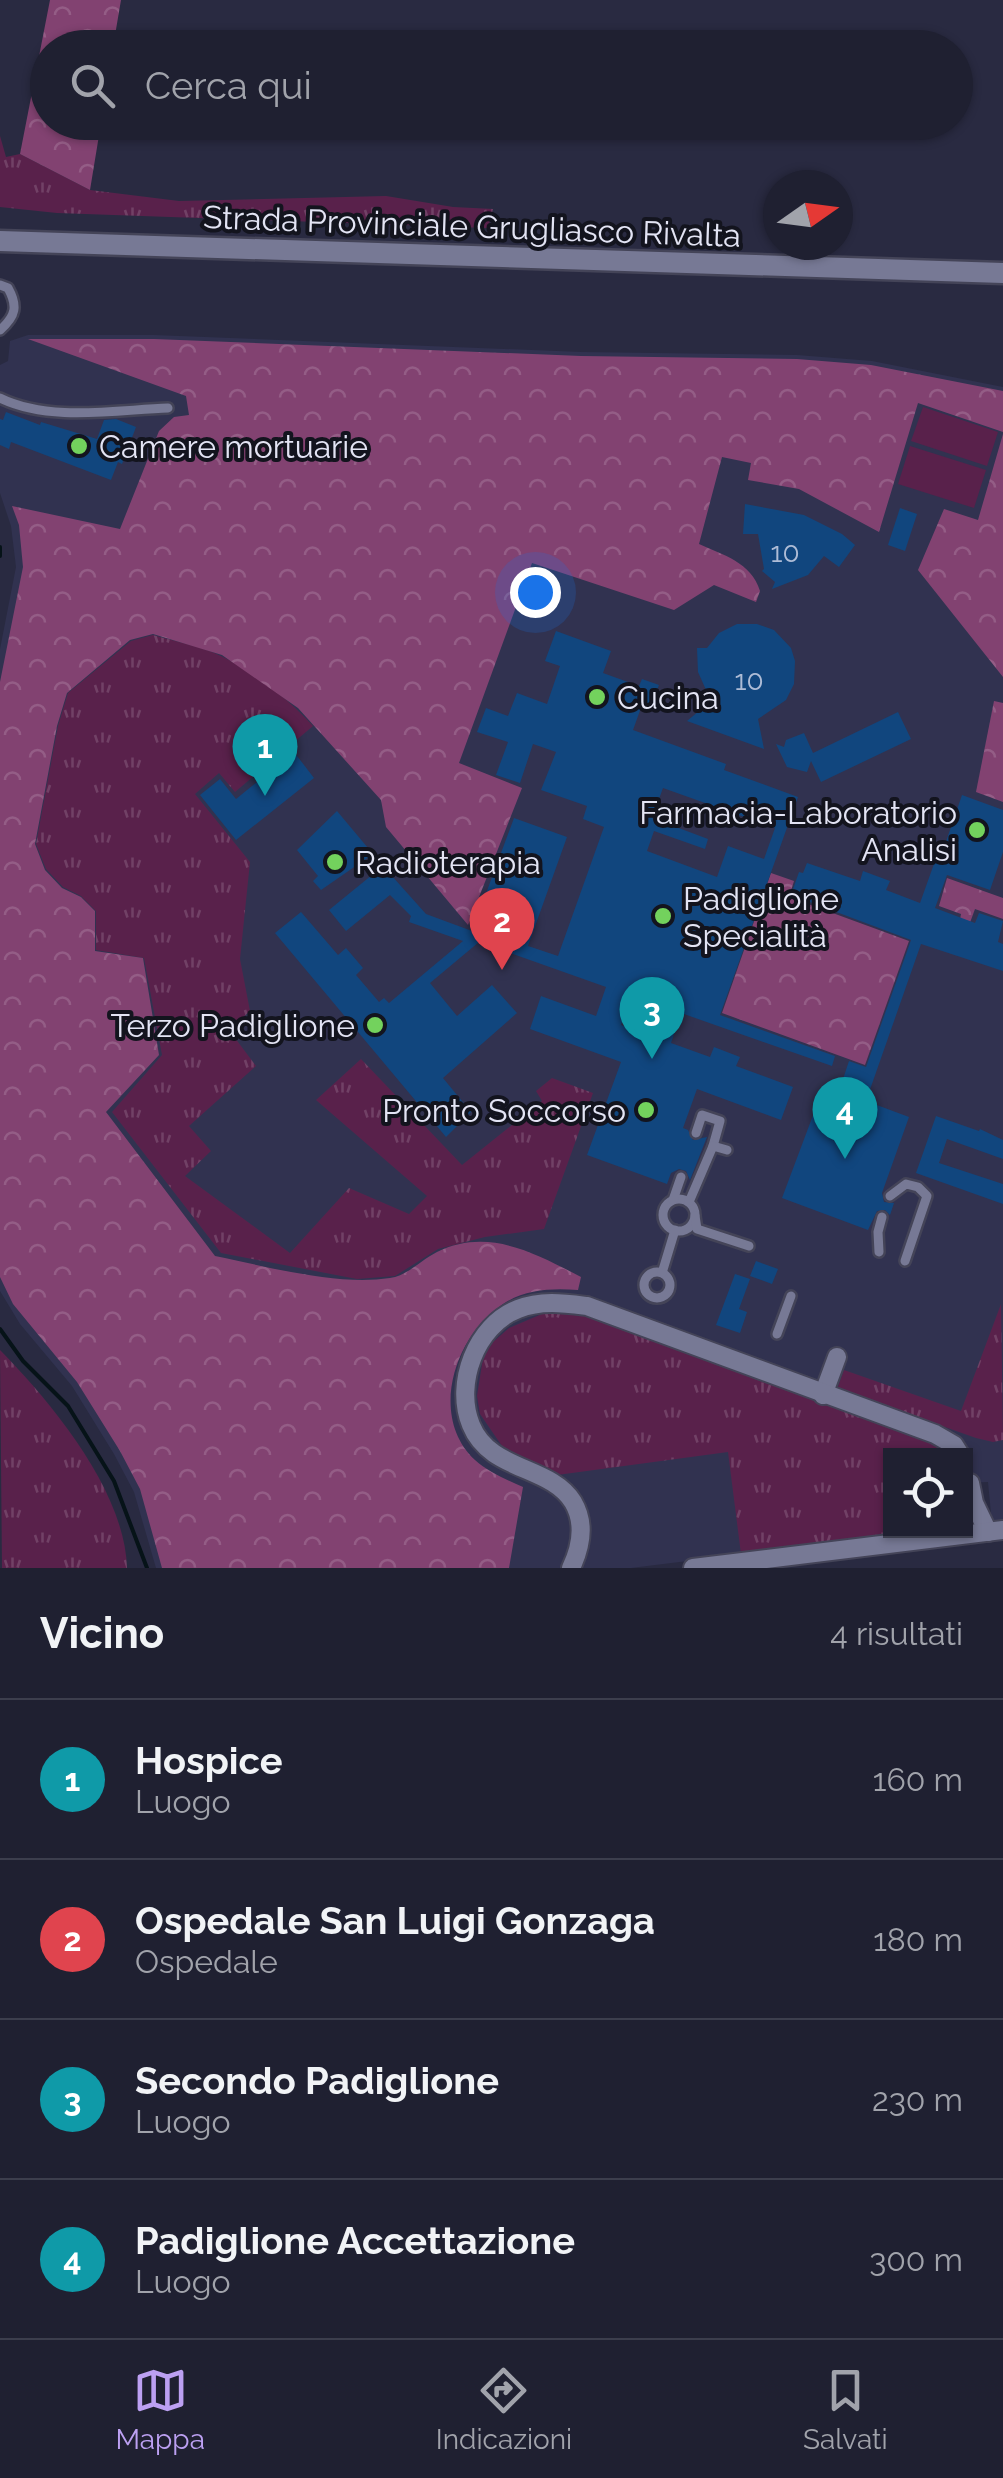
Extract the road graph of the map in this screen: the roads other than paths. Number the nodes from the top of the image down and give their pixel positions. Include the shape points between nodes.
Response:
1 (0, 241) edge
2 (1003, 273) edge
3 (0, 285) edge
4 (0, 330) edge
5 (0, 398) edge
6 (168, 408) dead end
7 (696, 1133) dead end
8 (713, 1146) junction
9 (727, 1150) dead end
10 (681, 1177) dead end
11 (890, 1196) dead end
12 (673, 1200) junction
13 (689, 1202) junction
14 (695, 1216) junction
15 (882, 1217) dead end
16 (675, 1230) junction
17 (748, 1246) dead end
18 (880, 1252) dead end
19 (905, 1261) dead end
20 (662, 1272) dead end
21 (791, 1296) dead end
22 (777, 1334) dead end
23 (837, 1357) dead end
24 (823, 1395) junction
25 (956, 1448) edge
26 (973, 1500) edge
27 (995, 1531) edge
28 (910, 1538) edge
29 (571, 1568) edge
30 (692, 1568) edge

1 - 2 street, Strada Provinciale Grugliasco Rivalta
3 - 4 lane via 15,302
5 - 6 lane via 42,411
7 - 8 lane via 702,1115 720,1121
8 - 9 lane
8 - 13 lane
10 - 12 lane
11 - 19 lane via 906,1184 928,1196
12 - 13 lane
12 - 16 lane via 664,1218
13 - 14 lane
14 - 16 lane via 688,1228
14 - 17 lane via 698,1229
15 - 18 lane
16 - 20 lane
21 - 22 lane
23 - 24 street
24 - 25 street via 935,1434
24 - 29 street via 587,1306 554,1302 509,1313 476,1348 467,1411 492,1454 570,1498 581,1530
26 - 27 street
28 - 30 street

